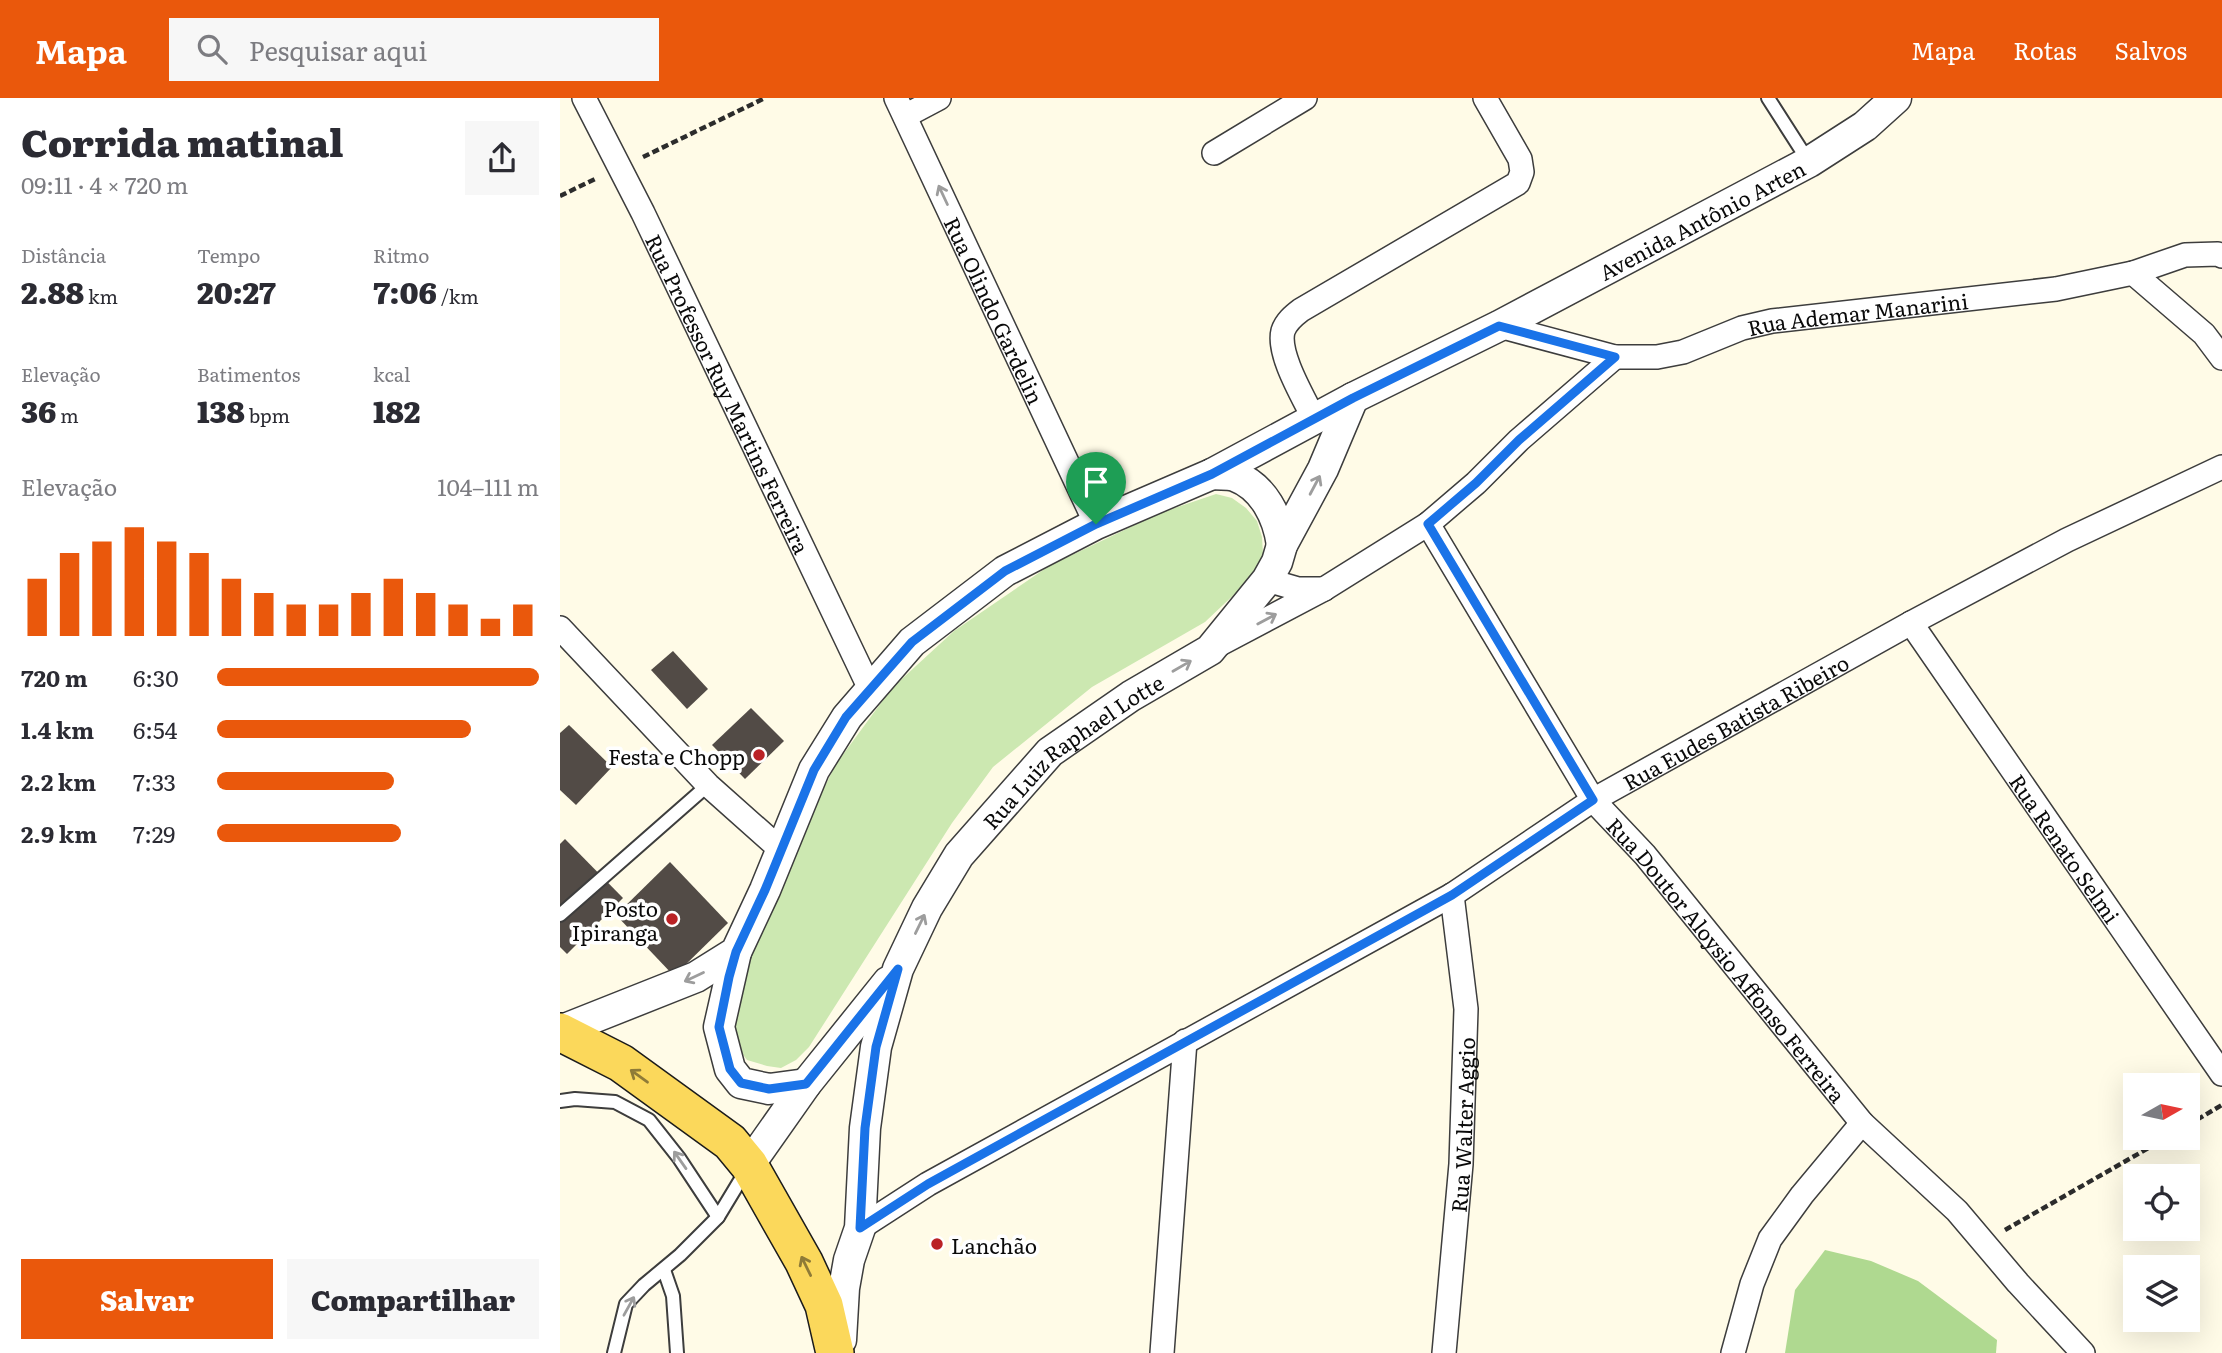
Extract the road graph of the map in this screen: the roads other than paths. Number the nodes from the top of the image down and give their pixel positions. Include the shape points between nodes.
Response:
1 (584, 98) edge
2 (939, 98) edge
3 (1305, 98) edge
4 (1485, 98) edge
5 (1768, 98) edge
6 (1896, 98) edge
7 (900, 107) edge
8 (1214, 153) dead end
9 (1809, 162) junction
10 (2222, 256) edge
11 (2133, 272) junction
12 (1499, 326) junction
13 (1615, 357) junction
14 (2222, 358) edge
15 (1353, 398) junction
16 (1314, 419) junction
17 (2222, 467) edge
18 (1212, 474) junction
19 (1096, 524) junction
20 (1428, 524) junction
21 (1282, 545) junction
22 (1267, 580) junction
23 (1324, 589) junction
24 (1911, 623) junction
25 (560, 628) edge
26 (1210, 650) junction
27 (870, 689) junction
28 (708, 785) junction
29 (1593, 800) junction
30 (780, 849) junction
31 (1452, 895) junction
32 (560, 915) edge
33 (736, 952) junction
34 (898, 969) junction
35 (560, 1032) edge
36 (1185, 1041) junction
37 (2222, 1074) edge
38 (806, 1084) junction
39 (560, 1101) edge
40 (1862, 1123) junction
41 (749, 1166) junction
42 (718, 1217) junction
43 (860, 1228) junction
44 (664, 1270) junction
45 (614, 1353) edge
46 (677, 1353) edge
47 (835, 1353) edge
48 (841, 1353) edge
49 (1162, 1353) edge
50 (1444, 1353) edge
51 (1733, 1353) edge
52 (2083, 1353) edge

1 - 27 street, Rua Professor Ruy Martins Ferreira
2 - 7 street
3 - 8 street
4 - 16 street via 1520,159 1518,183 1301,310 1283,330 1289,367
5 - 9 lane
6 - 9 street, Avenida Antônio Arten via 1865,126
19 -> 7 street, Rua Olindo Gardelin
9 - 12 street, Avenida Antônio Arten
10 - 11 street, Rua Ademar Manarini via 2186,255
11 - 13 street, Rua Ademar Manarini via 2056,289 1772,321 1657,358
11 - 14 street via 2204,334
12 - 13 street, Rua Ademar Manarini
12 - 15 street, Avenida Antônio Arten
13 - 20 street, Rua Luiz Raphael Lotte
15 - 16 street, Avenida Antônio Arten
21 -> 15 street via 1323,469
16 - 18 street, Avenida Antônio Arten
17 - 24 street, Rua Eudes Batista Ribeiro via 2067,540
18 - 19 street, Avenida Antônio Arten
18 - 21 street via 1235,476 1255,489 1271,507
19 - 27 street, Avenida Antônio Arten via 1005,571 912,642
20 - 23 street, Rua Luiz Raphael Lotte
20 - 29 street, Rua Doutor Aloysio Affonso Ferreira
21 - 22 street
22 - 23 street via 1298,589
22 - 26 street
26 -> 23 street, Rua Luiz Raphael Lotte
24 - 29 street, Rua Eudes Batista Ribeiro
24 - 37 street, Rua Renato Selmi
25 - 28 street
34 -> 26 street, Rua Luiz Raphael Lotte via 959,855 1050,752 1131,696
27 - 30 street, Avenida Antônio Arten via 846,717 814,770
28 - 30 street
28 - 32 lane
29 - 31 street, Rua Eudes Batista Ribeiro
29 - 40 street, Rua Doutor Aloysio Affonso Ferreira via 1645,855
30 - 33 street, Avenida Antônio Arten
31 - 36 street, Rua Eudes Batista Ribeiro
31 - 50 street, Rua Walter Aggio via 1466,1009 1461,1164
33 -> 35 street via 696,977
33 - 38 street, Avenida Antônio Arten via 719,1027 730,1069 741,1083 769,1089
34 - 38 street
34 - 43 street, Rua Luiz Raphael Lotte via 876,1047 865,1128
41 -> 35 main road via 714,1129 621,1063
36 - 43 street, Rua Eudes Batista Ribeiro via 928,1184
36 - 49 street
38 - 41 street
42 -> 39 lane via 649,1120 615,1102
40 - 51 street via 1770,1239
40 - 52 street, Rua Doutor Aloysio Affonso Ferreira via 1957,1211
41 - 42 lane
47 -> 41 main road via 824,1305
42 - 44 lane
43 - 48 street, Rua Luiz Raphael Lotte via 849,1260 840,1315
45 -> 44 lane via 626,1304
44 - 46 lane via 673,1296

